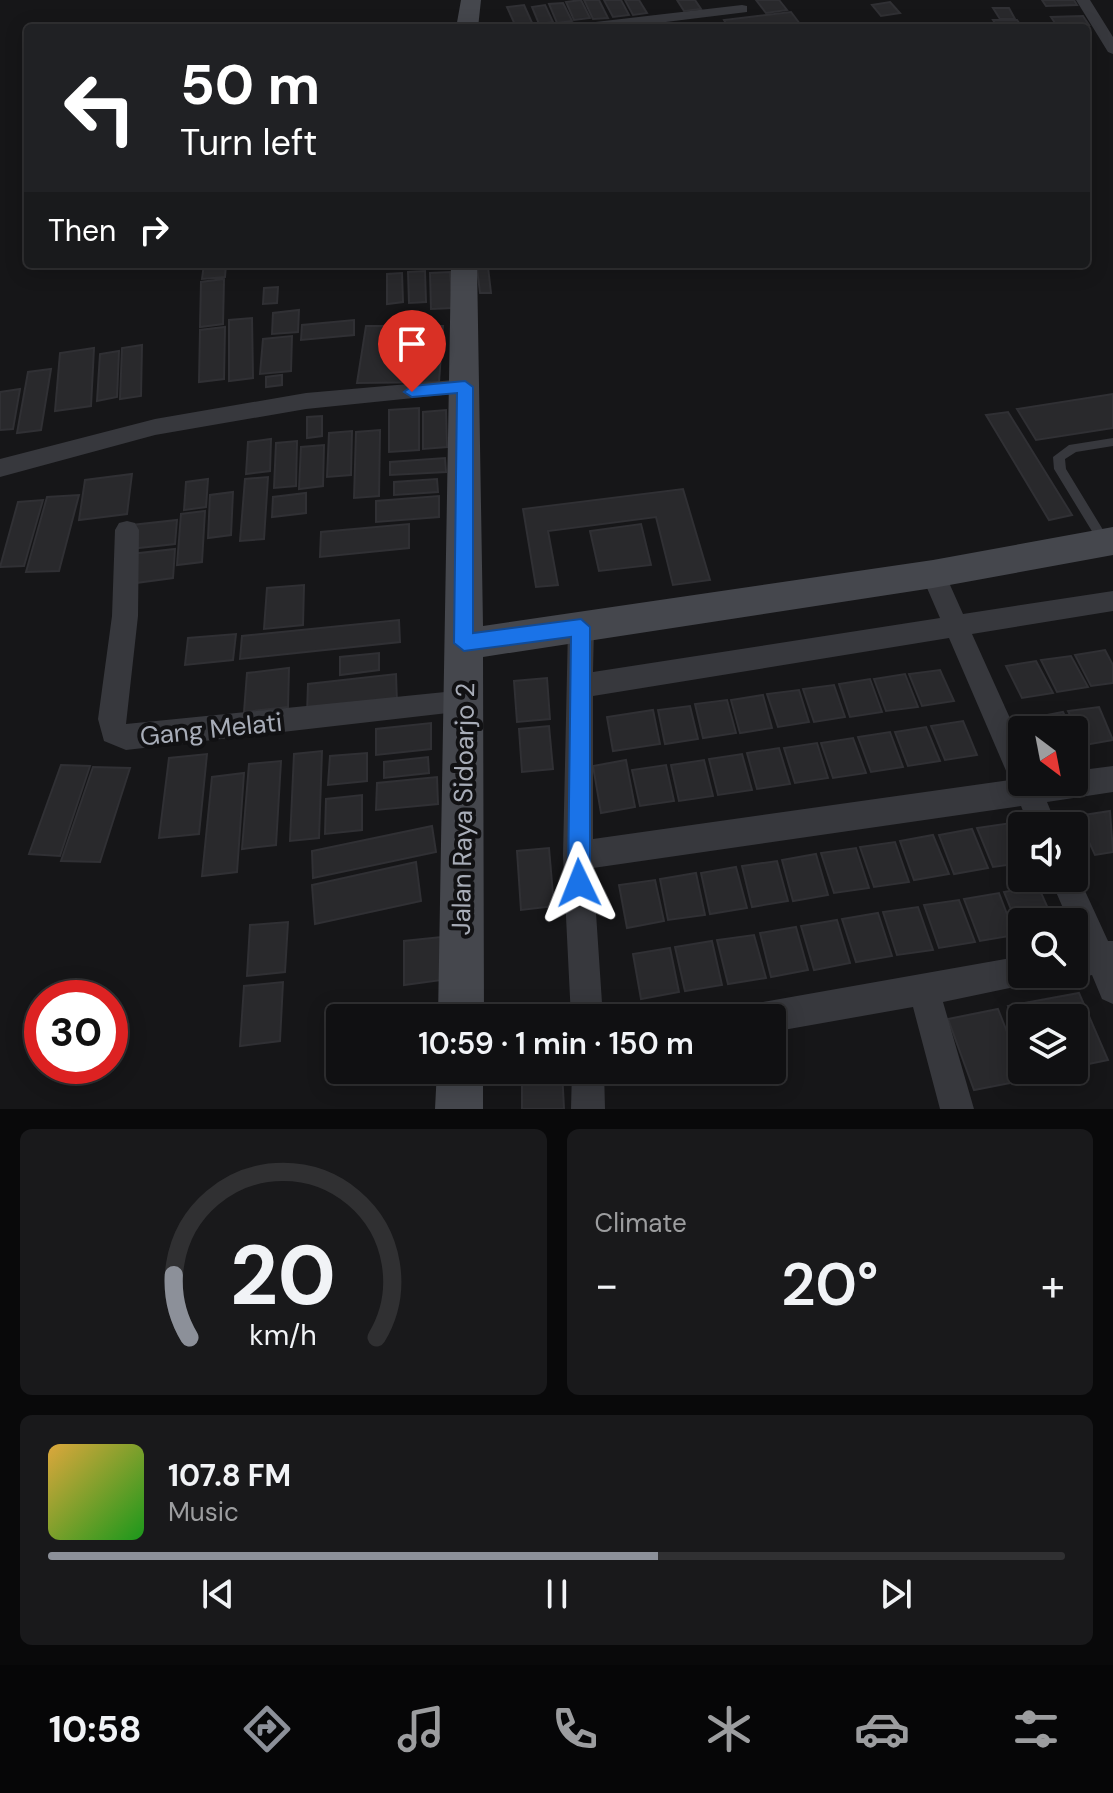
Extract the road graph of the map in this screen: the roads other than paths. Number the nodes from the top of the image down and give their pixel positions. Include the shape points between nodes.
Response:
1 (471, 0) edge
2 (650, 0) edge
3 (1085, 3) edge
4 (1113, 8) edge
5 (742, 9) dead end
6 (661, 19) junction
7 (468, 24) edge
8 (615, 24) edge
9 (1113, 49) edge
10 (464, 268) edge
11 (465, 387) junction
12 (1113, 442) edge
13 (0, 468) edge
14 (127, 530) dead end
15 (1109, 542) edge
16 (933, 574) junction
17 (1113, 601) edge
18 (956, 626) junction
19 (581, 627) junction
20 (472, 642) junction
21 (580, 686) junction
22 (465, 702) junction
23 (1008, 744) edge
24 (1113, 779) edge
25 (1088, 780) edge
26 (1008, 786) edge
27 (578, 856) junction
28 (1070, 892) edge
29 (1095, 959) edge
30 (1008, 974) edge
31 (1113, 988) edge
32 (924, 989) junction
33 (461, 1004) edge
34 (586, 1004) edge
35 (786, 1014) edge
36 (460, 1084) edge
37 (588, 1084) edge
38 (459, 1109) edge
39 (588, 1109) edge
40 (957, 1109) edge

1 - 7 street
2 - 6 street
3 - 4 street
3 - 9 street
5 - 6 street
6 - 8 street
10 - 11 street, Jalan Raya Sidoarjo 2
11 - 13 street via 306,401 155,427
11 - 20 street, Jalan Raya Sidoarjo 2
12 - 15 lane via 1073,448 1059,457 1060,469
14 - 22 street, Gang Melati via 114,732 126,737
15 - 16 street
16 - 18 street
16 - 19 street
17 - 18 street
18 - 21 street
18 - 23 street
19 - 20 street
19 - 21 street
20 - 22 street, Jalan Raya Sidoarjo 2
21 - 27 street
22 - 33 street, Jalan Raya Sidoarjo 2
24 - 25 street
26 - 27 street
27 - 34 street
28 - 29 street
29 - 31 street
30 - 32 street
32 - 35 street
32 - 40 street
36 - 38 street
37 - 39 street

